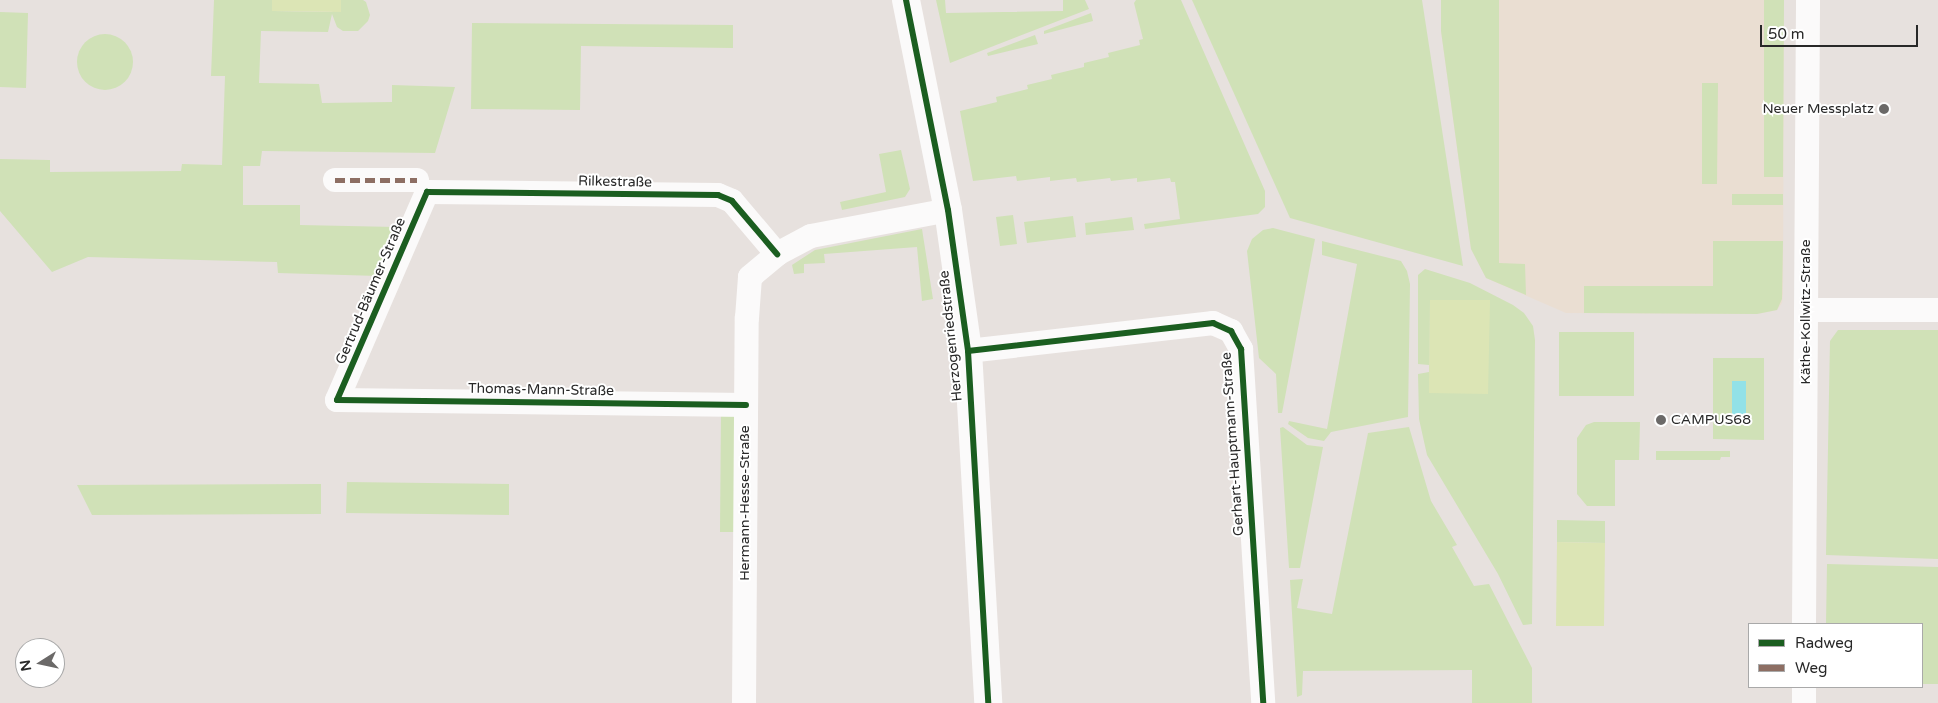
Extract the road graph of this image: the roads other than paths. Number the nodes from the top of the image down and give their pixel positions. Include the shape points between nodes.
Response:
1 (906, 0) edge
2 (1808, 0) edge
3 (335, 180) dead end
4 (422, 186) junction
5 (948, 210) junction
6 (777, 254) junction
7 (1806, 310) junction
8 (1938, 310) edge
9 (968, 351) junction
10 (337, 400) joint
11 (746, 405) junction
12 (1804, 623) edge
13 (1804, 688) edge
14 (744, 703) edge
15 (988, 703) edge
16 (1263, 703) edge
17 (1804, 703) edge

1 - 5 street, Herzogenriedstraße
2 - 7 street, Käthe-Kollwitz-Straße
3 - 4 street, Rilkestraße
4 - 6 street, Rilkestraße via 718,195 732,201
4 - 10 street, Gertrud-Bäumer-Straße
5 - 6 street, Hermann-Hesse-Straße via 811,236
5 - 9 street, Herzogenriedstraße
6 - 11 street, Hermann-Hesse-Straße via 750,277 746,318
7 - 8 street
7 - 12 street, Käthe-Kollwitz-Straße
9 - 15 street, Herzogenriedstraße
9 - 16 street, Gerhart-Hauptmann-Straße via 1213,322 1231,331 1241,349
10 - 11 street, Thomas-Mann-Straße
11 - 14 street, Hermann-Hesse-Straße
13 - 17 street

